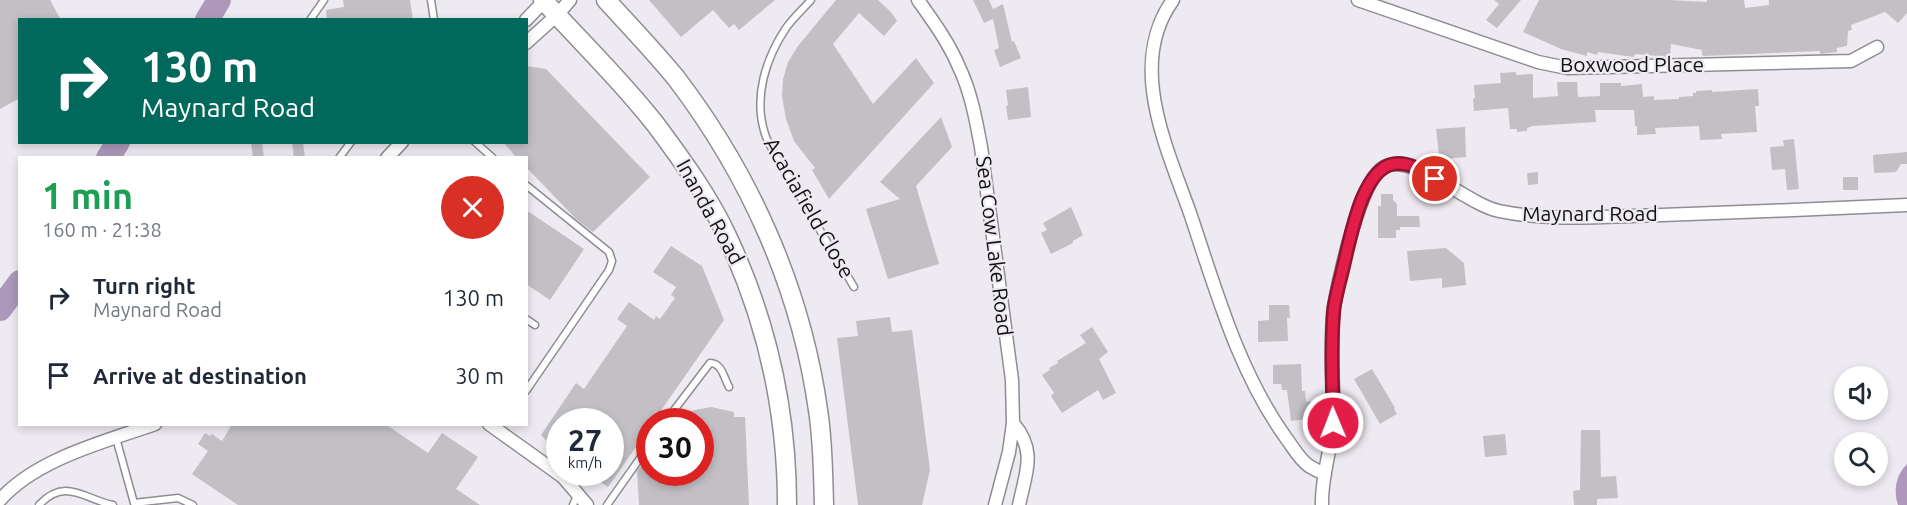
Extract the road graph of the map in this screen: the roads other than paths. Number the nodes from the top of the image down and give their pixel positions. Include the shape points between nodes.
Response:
1 (324, 0) edge
2 (431, 0) edge
3 (544, 0) edge
4 (570, 0) edge
5 (606, 0) edge
6 (811, 0) edge
7 (918, 0) edge
8 (1173, 0) edge
9 (1358, 0) edge
10 (557, 15) junction
11 (311, 18) edge
12 (434, 18) edge
13 (528, 18) edge
14 (528, 40) edge
15 (1877, 48) dead end
16 (400, 144) edge
17 (477, 144) edge
18 (389, 156) edge
19 (491, 156) edge
20 (528, 187) edge
21 (1907, 205) edge
22 (854, 287) dead end
23 (528, 320) edge
24 (535, 325) dead end
25 (729, 387) dead end
26 (528, 388) edge
27 (676, 408) edge
28 (1013, 423) junction
29 (149, 426) edge
30 (497, 427) edge
31 (116, 438) junction
32 (636, 464) edge
33 (1325, 474) junction
34 (578, 493) junction
35 (0, 500) edge
36 (131, 504) edge
37 (39, 505) edge
38 (113, 505) edge
39 (193, 505) edge
40 (573, 505) edge
41 (587, 505) edge
42 (607, 505) edge
43 (788, 505) edge
44 (824, 505) edge
45 (995, 505) edge
46 (1019, 505) edge
47 (1322, 505) edge

1 - 11 lane
2 - 12 lane
3 - 10 main road, Inanda Road
3 - 13 street
4 - 10 street
5 - 44 main road, Inanda Road via 702,115 727,153 766,229 797,311 811,370 818,410
6 - 22 lane, Acaciafield Close via 787,26 773,50 763,75 760,108 765,134 775,155
7 - 28 street, Sea Cow Lake Road via 960,68 976,117 1012,380
8 - 33 street via 1158,28 1151,68 1167,146 1225,317 1252,381 1296,452 1307,465
9 - 15 street, Boxwood Place via 1538,62 1567,68 1851,61
10 - 14 street
10 - 43 main road, Inanda Road via 654,124 681,159 726,234 748,283 774,374 782,417
16 - 18 street
17 - 19 lane
20 - 26 lane via 609,252 612,261
21 - 33 street, Maynard Road via 1543,217 1495,210 1417,168 1403,164 1385,166 1372,179 1355,216 1334,306 1333,423
23 - 24 lane
25 - 27 lane via 719,366 710,363
28 - 45 street, Sea Cow Lake Road
28 - 46 street via 1022,433 1029,458
29 - 31 street
30 - 34 street
31 - 35 street via 35,472
31 - 36 lane
32 - 42 lane
33 - 47 street, Maynard Road
34 - 40 lane
34 - 41 street
36 - 39 lane via 178,498
37 - 38 lane via 51,495 69,490

